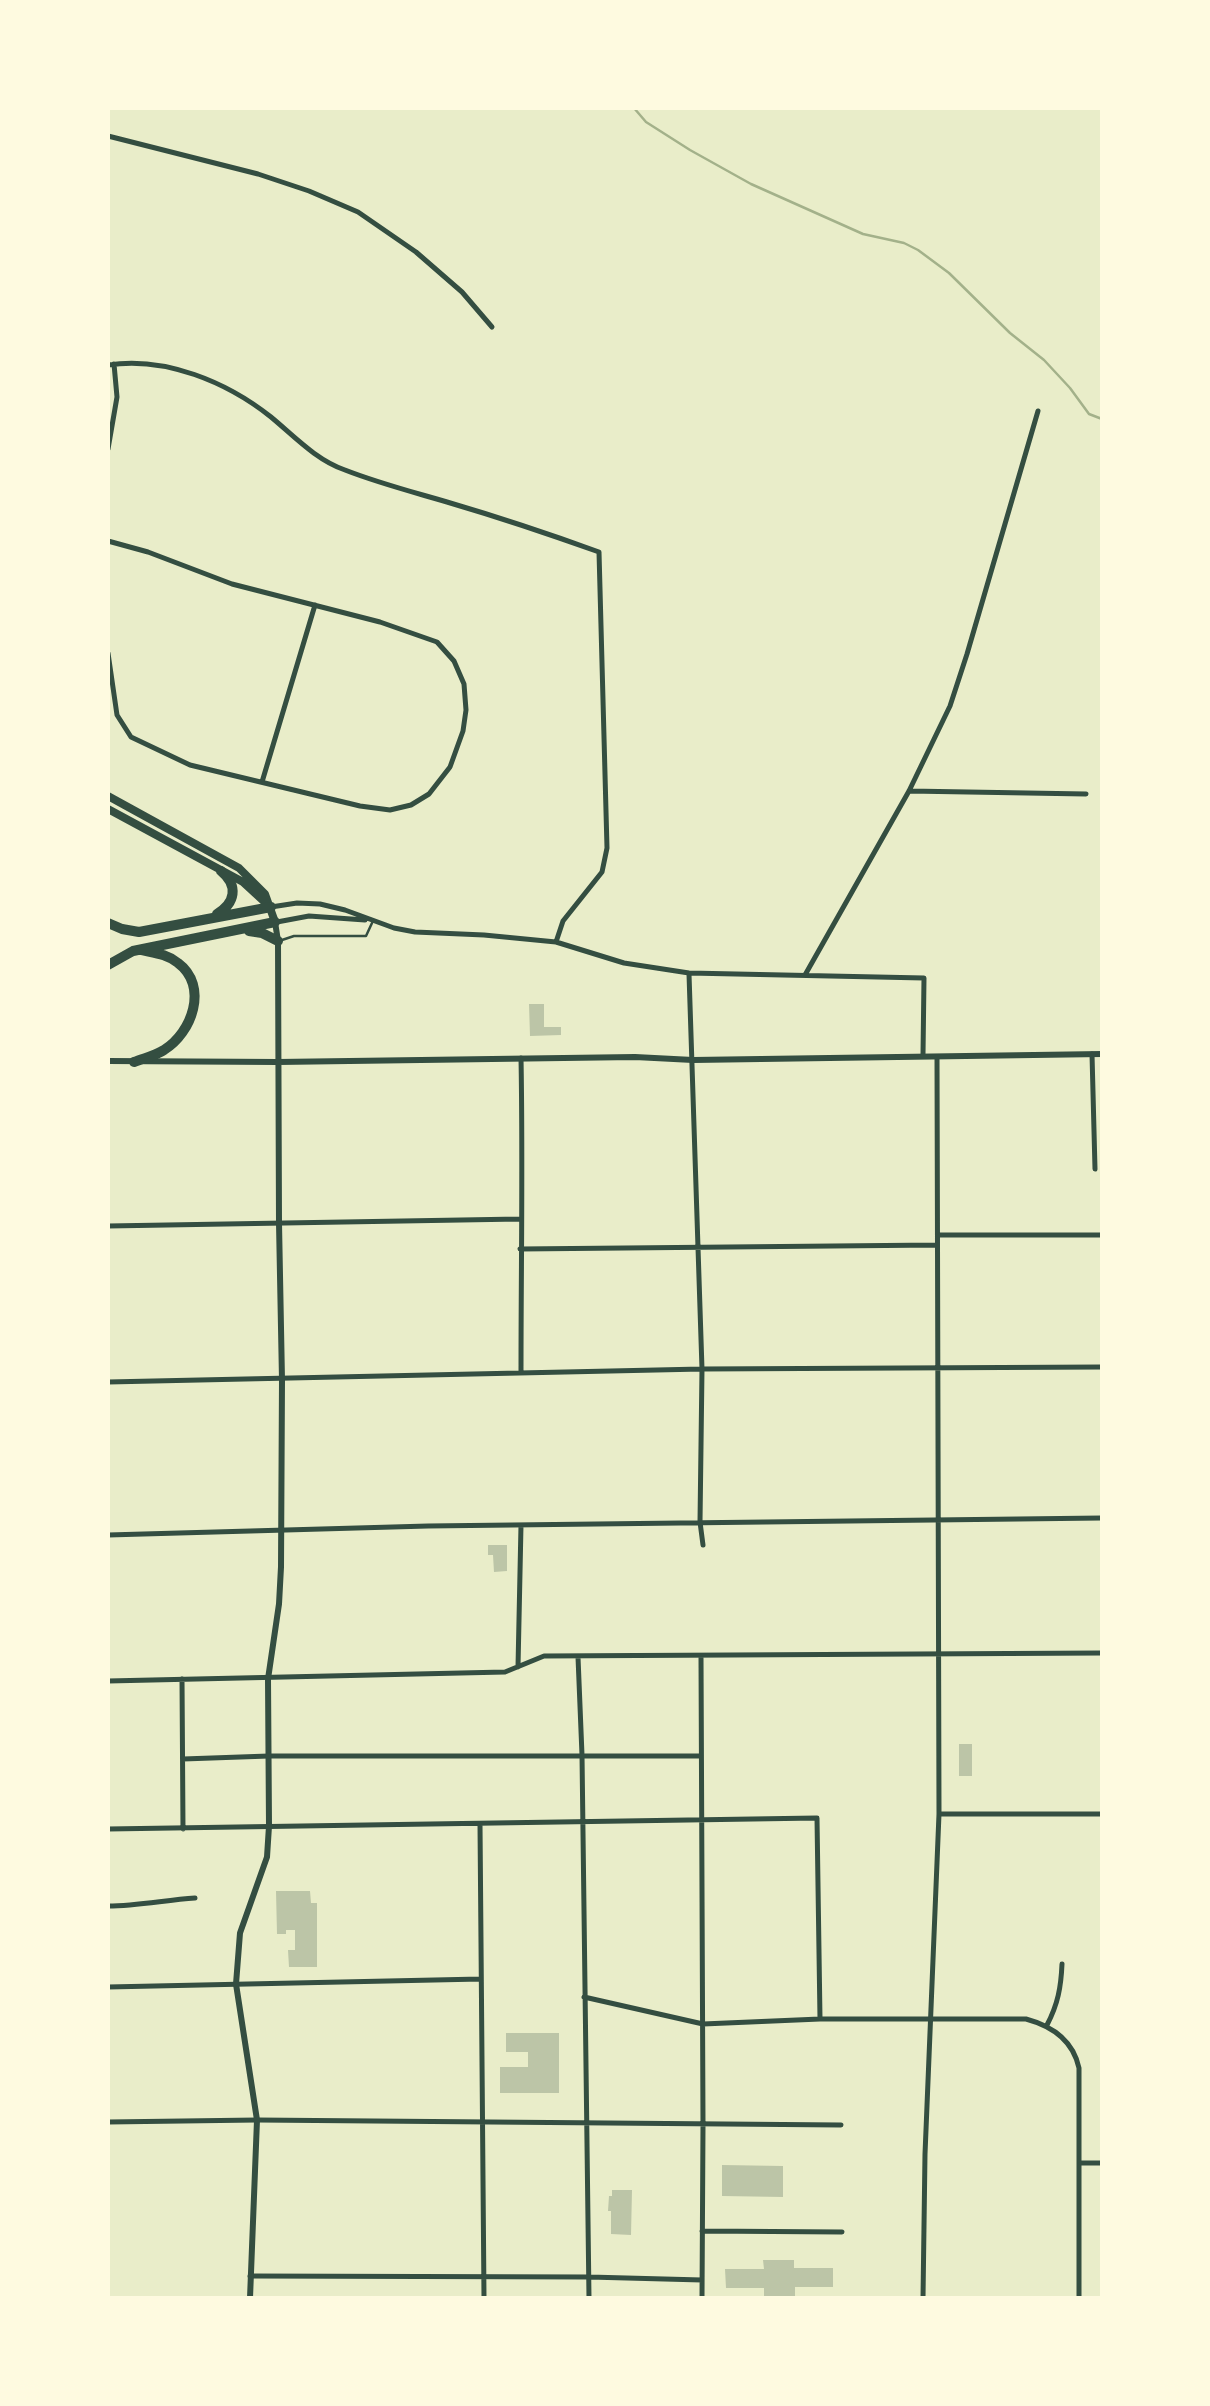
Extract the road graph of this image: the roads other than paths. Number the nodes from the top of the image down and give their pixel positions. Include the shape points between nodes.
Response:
1 (108, 136) edge
2 (492, 327) dead end
3 (111, 365) edge
4 (1038, 410) dead end
5 (108, 449) edge
6 (108, 541) edge
7 (315, 604) junction
8 (108, 653) edge
9 (262, 782) junction
10 (908, 791) junction
11 (1086, 794) dead end
12 (108, 796) edge
13 (108, 809) edge
14 (222, 872) junction
15 (272, 907) junction
16 (211, 918) junction
17 (372, 921) junction
18 (276, 922) junction
19 (108, 923) edge
20 (233, 931) junction
21 (278, 941) junction
22 (556, 942) junction
23 (140, 950) junction
24 (108, 965) edge
25 (689, 974) junction
26 (805, 975) junction
27 (1092, 1054) junction
28 (1102, 1054) edge
29 (923, 1056) junction
30 (937, 1056) junction
31 (521, 1058) junction
32 (693, 1060) junction
33 (108, 1061) edge
34 (134, 1062) junction
35 (278, 1062) junction
36 (1095, 1169) dead end
37 (520, 1219) junction
38 (279, 1223) junction
39 (108, 1226) edge
40 (939, 1235) junction
41 (1102, 1235) edge
42 (939, 1245) junction
43 (698, 1246) junction
44 (520, 1249) junction
45 (1102, 1367) edge
46 (938, 1368) junction
47 (702, 1369) junction
48 (521, 1372) junction
49 (282, 1380) junction
50 (108, 1382) edge
51 (1102, 1518) edge
52 (938, 1519) junction
53 (700, 1522) junction
54 (521, 1525) junction
55 (281, 1530) junction
56 (108, 1535) edge
57 (703, 1545) dead end
58 (1102, 1653) edge
59 (939, 1654) junction
60 (578, 1655) junction
61 (701, 1656) junction
62 (518, 1668) junction
63 (268, 1678) junction
64 (182, 1679) junction
65 (108, 1681) edge
66 (269, 1756) junction
67 (582, 1756) junction
68 (701, 1756) junction
69 (183, 1759) junction
70 (939, 1814) junction
71 (1102, 1814) edge
72 (582, 1822) junction
73 (702, 1822) junction
74 (480, 1824) junction
75 (269, 1826) junction
76 (108, 1829) edge
77 (183, 1829) junction
78 (195, 1898) dead end
79 (108, 1906) edge
80 (1062, 1964) dead end
81 (481, 1979) junction
82 (236, 1984) junction
83 (108, 1987) edge
84 (584, 1998) junction
85 (820, 2018) junction
86 (930, 2020) junction
87 (703, 2024) junction
88 (1048, 2025) junction
89 (257, 2120) junction
90 (108, 2122) edge
91 (482, 2122) junction
92 (586, 2124) junction
93 (704, 2125) junction
94 (841, 2125) dead end
95 (1080, 2163) junction
96 (1102, 2163) edge
97 (702, 2231) junction
98 (842, 2232) dead end
99 (250, 2276) junction
100 (589, 2277) junction
101 (484, 2278) junction
102 (702, 2280) junction
103 (250, 2298) edge
104 (484, 2298) edge
105 (589, 2298) edge
106 (702, 2298) edge
107 (923, 2298) edge
108 (1080, 2298) edge

1 - 2 street via 258,174 358,212 416,252
3 - 5 street via 117,396
3 - 22 street via 146,364 212,382 343,470 600,552 607,848 602,872 563,921
4 - 10 street via 950,706
6 - 7 street via 232,584
7 - 9 street
7 - 9 street via 425,636 447,650 466,697 457,752 429,794 390,810
8 - 9 street via 117,715 131,738 190,765
10 - 11 street
10 - 26 street
12 - 15 main road via 239,868
13 - 14 main road
14 - 15 main road
14 - 16 highway via 233,886 232,900
15 - 16 highway
15 - 17 street via 320,904
15 - 18 main road
16 - 19 highway via 140,932
17 - 18 street via 310,916
17 - 21 lane via 366,936
17 - 22 street via 415,932
18 - 20 highway
18 - 21 street
20 - 21 highway
20 - 23 highway
21 - 35 street
22 - 25 street
23 - 24 highway
23 - 34 highway via 180,964 192,984 193,1014 165,1050
25 - 26 street
25 - 32 street
26 - 29 street via 924,978
27 - 28 street
27 - 30 street
27 - 36 street
29 - 30 street
29 - 32 street
30 - 40 street
31 - 32 street
31 - 35 street
31 - 37 street
32 - 43 street
33 - 34 street
34 - 35 street
35 - 38 street
37 - 38 street
37 - 44 street
38 - 39 street
38 - 49 street
40 - 41 street
40 - 42 street
42 - 43 street
42 - 46 street
43 - 44 street
43 - 47 street
44 - 48 street
45 - 46 street
46 - 47 street
46 - 52 street
47 - 48 street
47 - 53 street
48 - 49 street
49 - 50 street
49 - 55 street
51 - 52 street
52 - 53 street
52 - 59 street
53 - 54 street
53 - 57 street
54 - 55 street
54 - 62 street
55 - 56 street
55 - 63 street
58 - 59 street
59 - 61 street
59 - 70 street
60 - 61 street
60 - 62 street via 544,1656
60 - 67 street
61 - 68 street
62 - 63 street
63 - 64 street
63 - 66 street
64 - 65 street
64 - 69 street
66 - 67 street
66 - 69 street
66 - 75 street
67 - 68 street
67 - 72 street
68 - 73 street
69 - 77 street
70 - 71 street
70 - 86 street
72 - 73 street
72 - 74 street
72 - 84 street
73 - 85 street via 818,1818
73 - 87 street
74 - 75 street
74 - 81 street
75 - 77 street
75 - 82 street via 267,1857 240,1933
76 - 77 street
78 - 79 street
80 - 88 street
81 - 82 street
81 - 91 street
82 - 83 street
82 - 89 street
84 - 87 street
84 - 92 street
85 - 86 street
85 - 87 street
86 - 88 street via 1026,2019
86 - 107 street
87 - 93 street
88 - 95 street via 1077,2059
89 - 90 street
89 - 91 street
89 - 99 street
91 - 92 street
91 - 101 street
92 - 93 street
92 - 100 street
93 - 94 street
93 - 97 street
95 - 96 street
95 - 108 street
97 - 98 street
97 - 102 street
99 - 101 street
99 - 103 street
100 - 101 street
100 - 102 street
100 - 105 street
101 - 104 street
102 - 106 street

